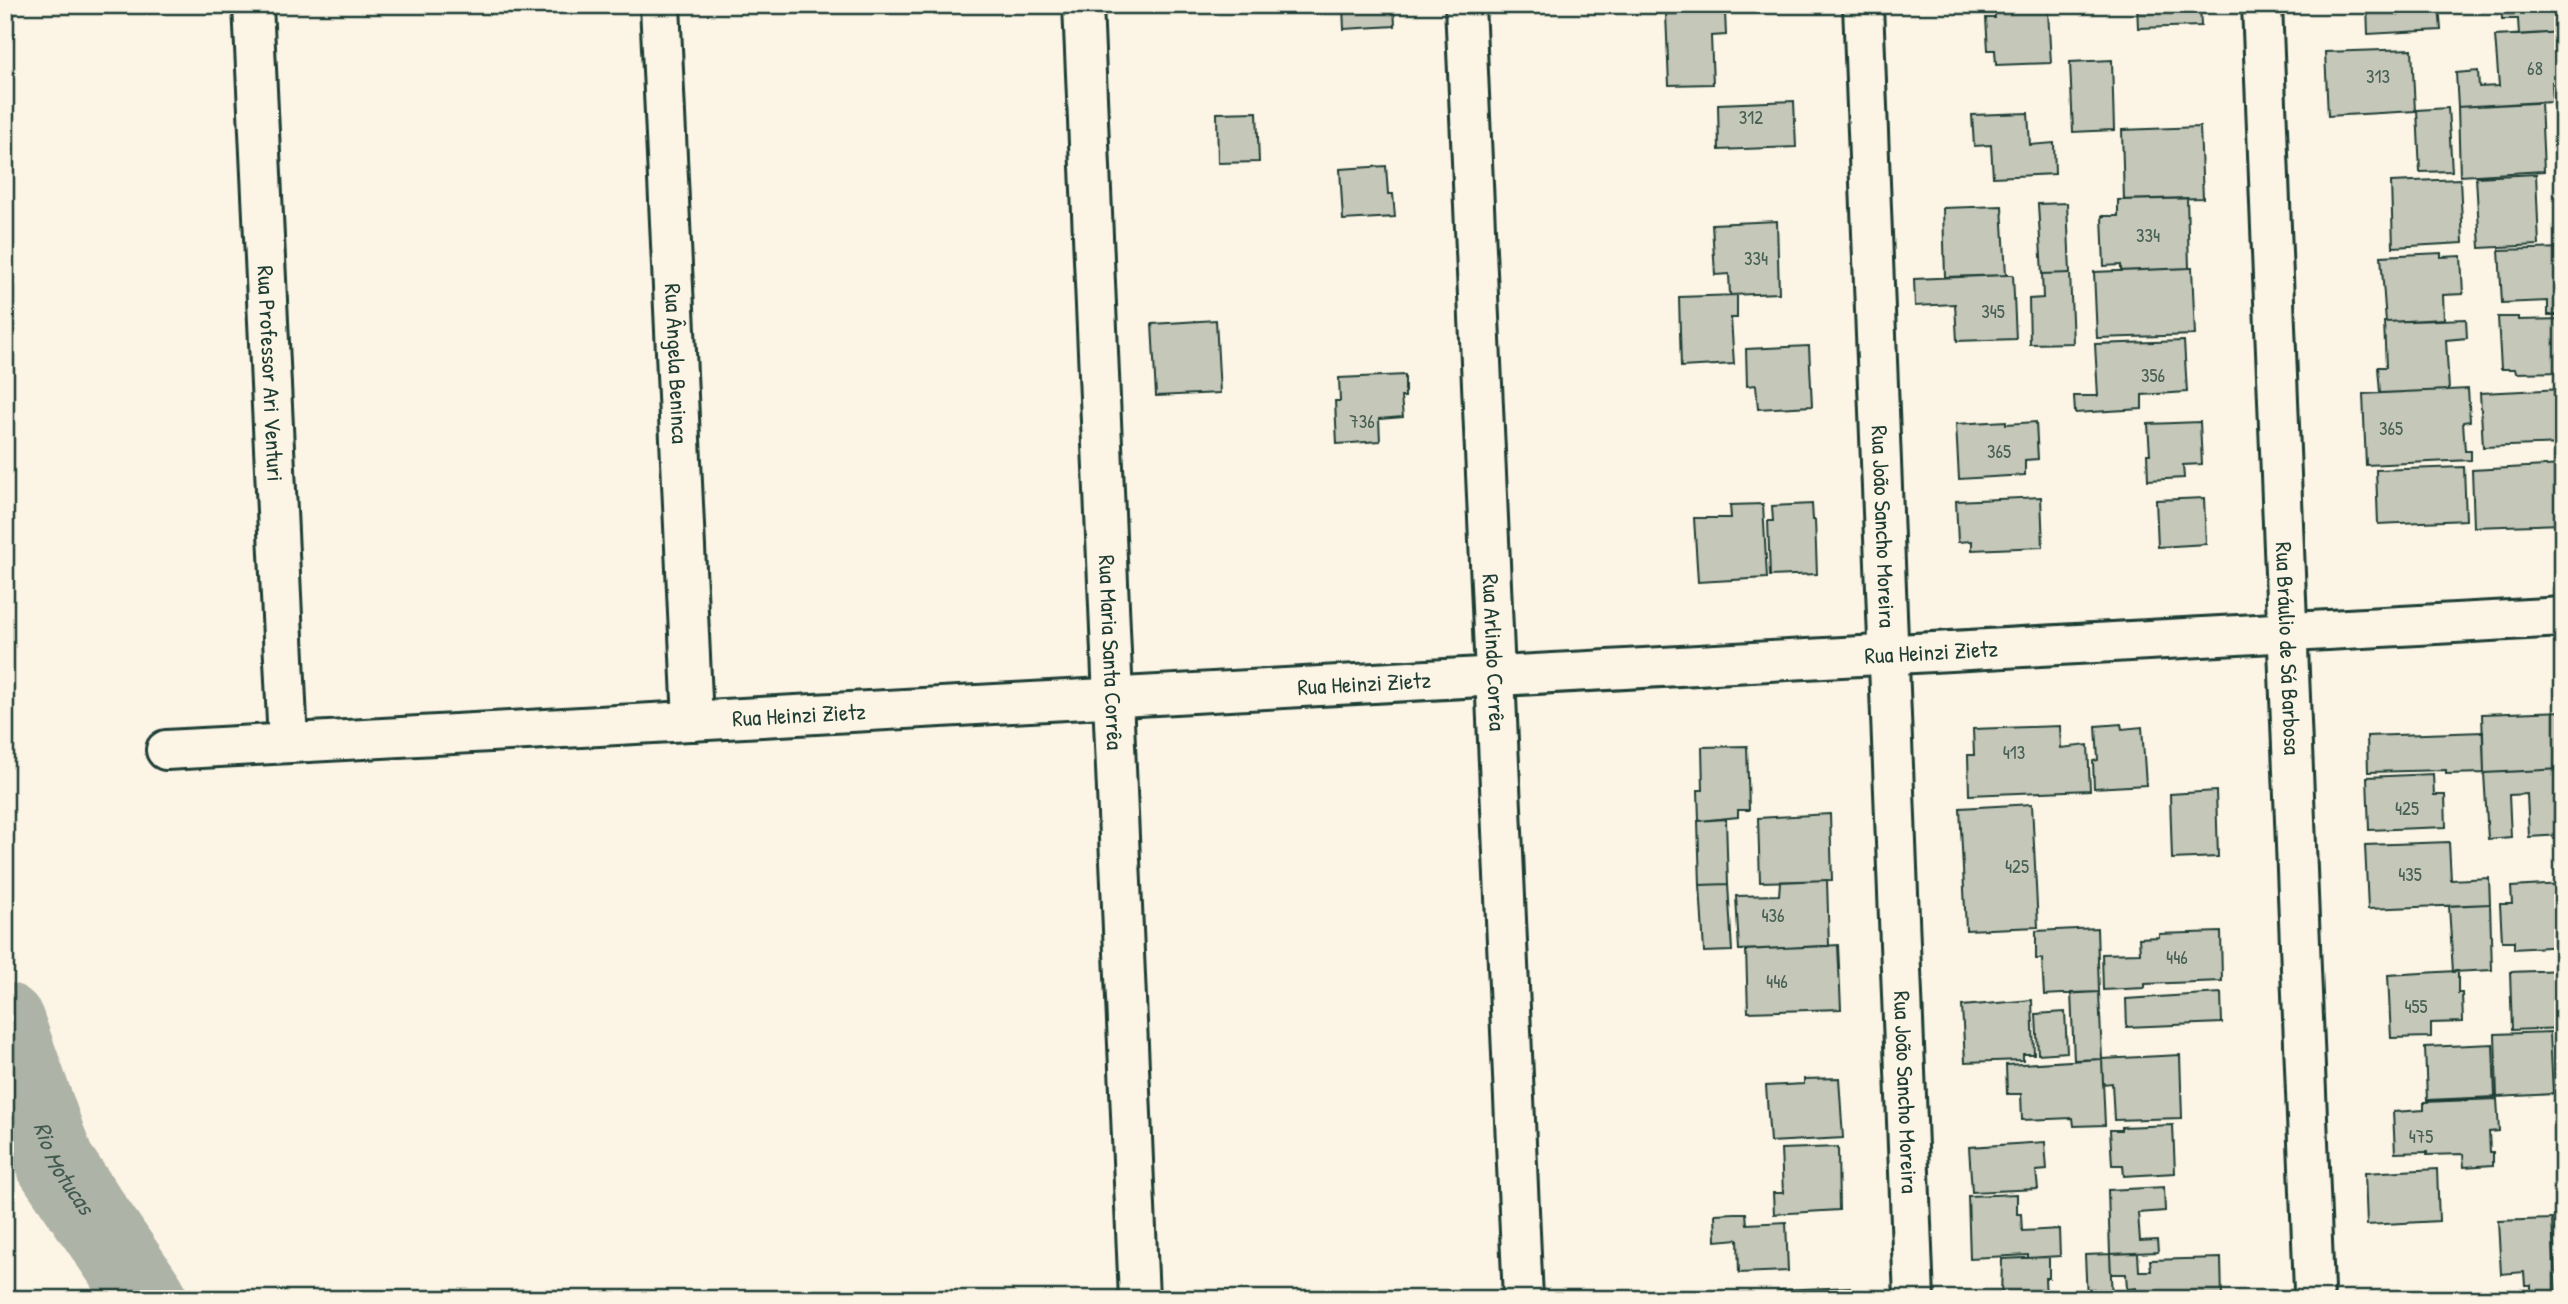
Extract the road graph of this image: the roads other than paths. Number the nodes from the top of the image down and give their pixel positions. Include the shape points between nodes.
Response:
1 (253, 5) edge
2 (660, 5) edge
3 (1083, 5) edge
4 (1465, 5) edge
5 (1863, 5) edge
6 (2262, 5) edge
7 (2563, 617) edge
8 (2287, 633) junction
9 (1889, 655) junction
10 (1496, 676) junction
11 (1114, 697) junction
12 (693, 721) junction
13 (288, 743) junction
14 (166, 750) dead end
15 (2314, 1290) dead end
16 (1139, 1299) edge
17 (1523, 1299) edge
18 (1914, 1299) edge

1 - 13 street, Rua Professor Ari Venturi
2 - 12 street, Rua Ângela Beninca
3 - 11 street, Rua Maria Santa Corrêa
4 - 10 street, Rua Arlindo Corrêa
5 - 9 street, Rua João Sancho Moreira
6 - 8 street, Rua Bráulio de Sá Barbosa
7 - 8 street, Rua Heinzi Zietz
8 - 9 street, Rua Heinzi Zietz
8 - 15 street, Rua Bráulio de Sá Barbosa
9 - 10 street, Rua Heinzi Zietz
9 - 18 street, Rua João Sancho Moreira
10 - 11 street, Rua Heinzi Zietz
10 - 17 street, Rua Arlindo Corrêa
11 - 12 street, Rua Heinzi Zietz
11 - 16 street, Rua Maria Santa Corrêa
12 - 13 street, Rua Heinzi Zietz
13 - 14 street, Rua Heinzi Zietz

